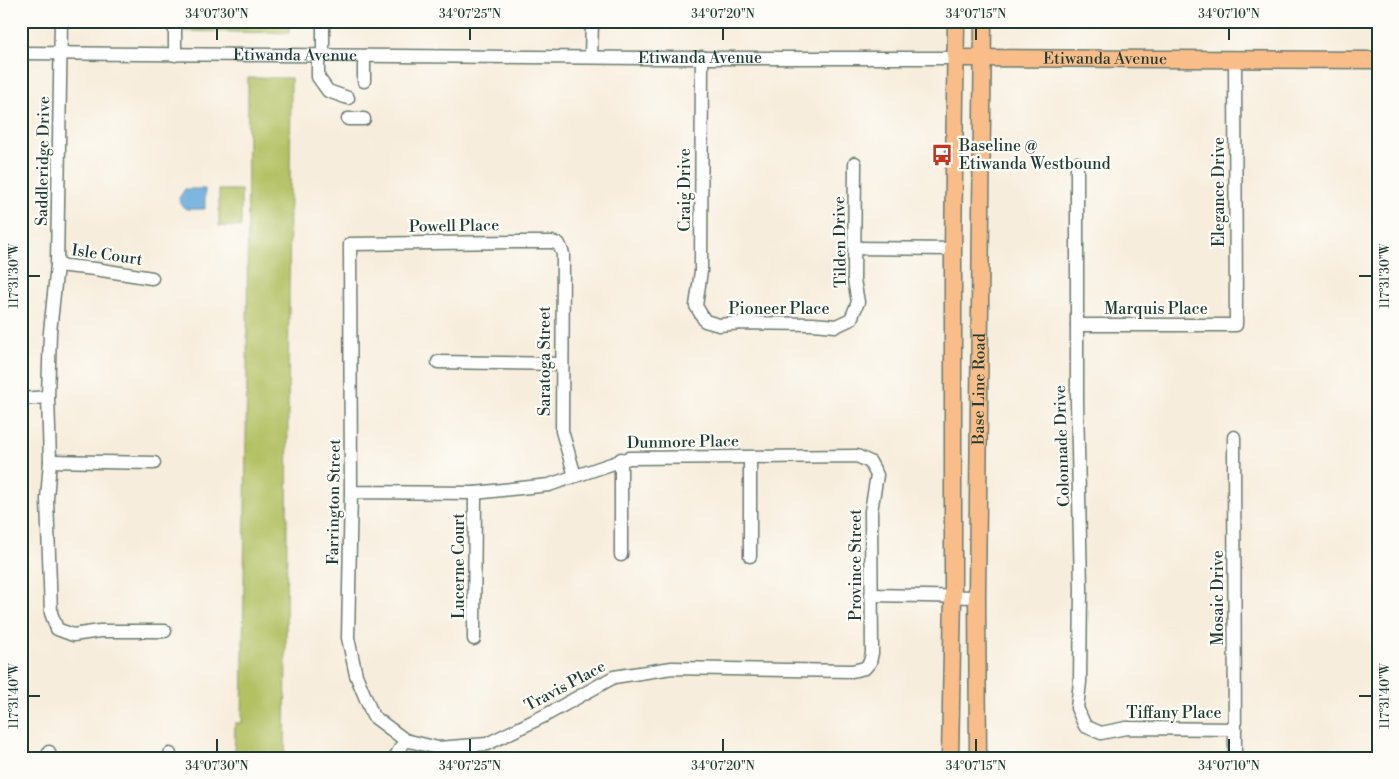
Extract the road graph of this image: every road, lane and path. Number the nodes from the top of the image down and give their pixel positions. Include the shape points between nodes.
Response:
1 (61, 21) edge
2 (175, 21) edge
3 (323, 21) edge
4 (592, 21) edge
5 (956, 21) edge
6 (983, 21) edge
7 (21, 53) edge
8 (60, 53) junction
9 (174, 54) junction
10 (320, 55) junction
11 (364, 56) junction
12 (591, 57) junction
13 (702, 57) junction
14 (956, 58) junction
15 (983, 58) junction
16 (1235, 58) junction
17 (1378, 60) edge
18 (364, 81) dead end
19 (348, 98) dead end
20 (348, 119) dead end
21 (364, 119) dead end
22 (855, 163) dead end
23 (1077, 163) dead end
24 (350, 244) joint
25 (559, 244) joint
26 (855, 248) junction
27 (953, 249) junction
28 (57, 265) junction
29 (152, 278) dead end
30 (851, 320) joint
31 (705, 321) joint
32 (1076, 325) junction
33 (1236, 325) joint
34 (438, 362) dead end
35 (561, 364) junction
36 (48, 397) junction
37 (21, 399) edge
38 (1234, 437) dead end
39 (750, 458) junction
40 (620, 459) junction
41 (50, 461) junction
42 (870, 462) joint
43 (154, 463) dead end
44 (575, 476) junction
45 (351, 492) junction
46 (475, 493) junction
47 (621, 555) dead end
48 (750, 556) dead end
49 (953, 595) junction
50 (871, 596) junction
51 (977, 596) junction
52 (165, 631) dead end
53 (474, 639) dead end
54 (865, 668) joint
55 (1085, 726) joint
56 (1235, 729) junction
57 (405, 740) junction
58 (395, 758) edge
59 (950, 758) edge
60 (978, 758) edge
61 (1235, 758) edge

1 - 8 street, Saddleridge Drive
2 - 9 street
3 - 10 street
4 - 12 street
5 - 14 main road, Base Line Road
6 - 15 main road, Base Line Road
7 - 8 street, Etiwanda Avenue
8 - 9 street, Etiwanda Avenue
8 - 28 street, Saddleridge Drive
9 - 10 street, Etiwanda Avenue
10 - 11 street, Etiwanda Avenue
10 - 19 street via 318,77 328,91
11 - 12 street, Etiwanda Avenue
11 - 18 street
12 - 13 street, Etiwanda Avenue
13 - 14 street, Etiwanda Avenue
13 - 31 street, Craig Drive via 701,271 696,306
14 - 15 main road, Etiwanda Avenue
14 - 27 main road, Base Line Road
15 - 16 main road, Etiwanda Avenue
15 - 51 main road, Base Line Road
16 - 17 main road, Etiwanda Avenue
16 - 33 street, Elegance Drive
20 - 21 street
22 - 26 street, Tilden Drive
23 - 32 street, Colonnade Drive
24 - 25 street, Powell Place
24 - 45 street, Farrington Street
25 - 35 street, Saratoga Street via 563,254
26 - 27 street
26 - 30 street, Tilden Drive via 854,280 858,302
27 - 49 main road, Base Line Road
28 - 29 street, Isle Court
28 - 36 street, Saddleridge Drive
30 - 31 street, Pioneer Place via 836,326 719,325
32 - 33 street, Marquis Place
32 - 55 street, Colonnade Drive via 1081,588 1077,708
34 - 35 street
35 - 44 street, Saratoga Street via 562,431
36 - 37 street
36 - 41 street, Saddleridge Drive
38 - 56 street, Mosaic Drive
39 - 40 street, Dunmore Place
39 - 42 street, Dunmore Place via 857,456
39 - 48 street
40 - 44 street, Dunmore Place
40 - 47 street
41 - 43 street
41 - 52 street, Saddleridge Drive via 47,499 50,613 57,629 73,635 100,631
42 - 50 street, Province Street via 877,475 871,510
44 - 46 street, Dunmore Place via 549,485
45 - 46 street, Dunmore Place
45 - 57 street, Farrington Street via 348,638 356,675 373,716
46 - 53 street, Lucerne Court
49 - 50 street
49 - 51 street
49 - 59 main road, Base Line Road
50 - 54 street, Province Street via 872,654
51 - 60 main road, Base Line Road
54 - 57 street, Travis Place via 852,672 672,668 614,677 487,744 438,748
55 - 56 street, Tiffany Place via 1101,733 1126,728
56 - 61 street, Mosaic Drive
57 - 58 street

